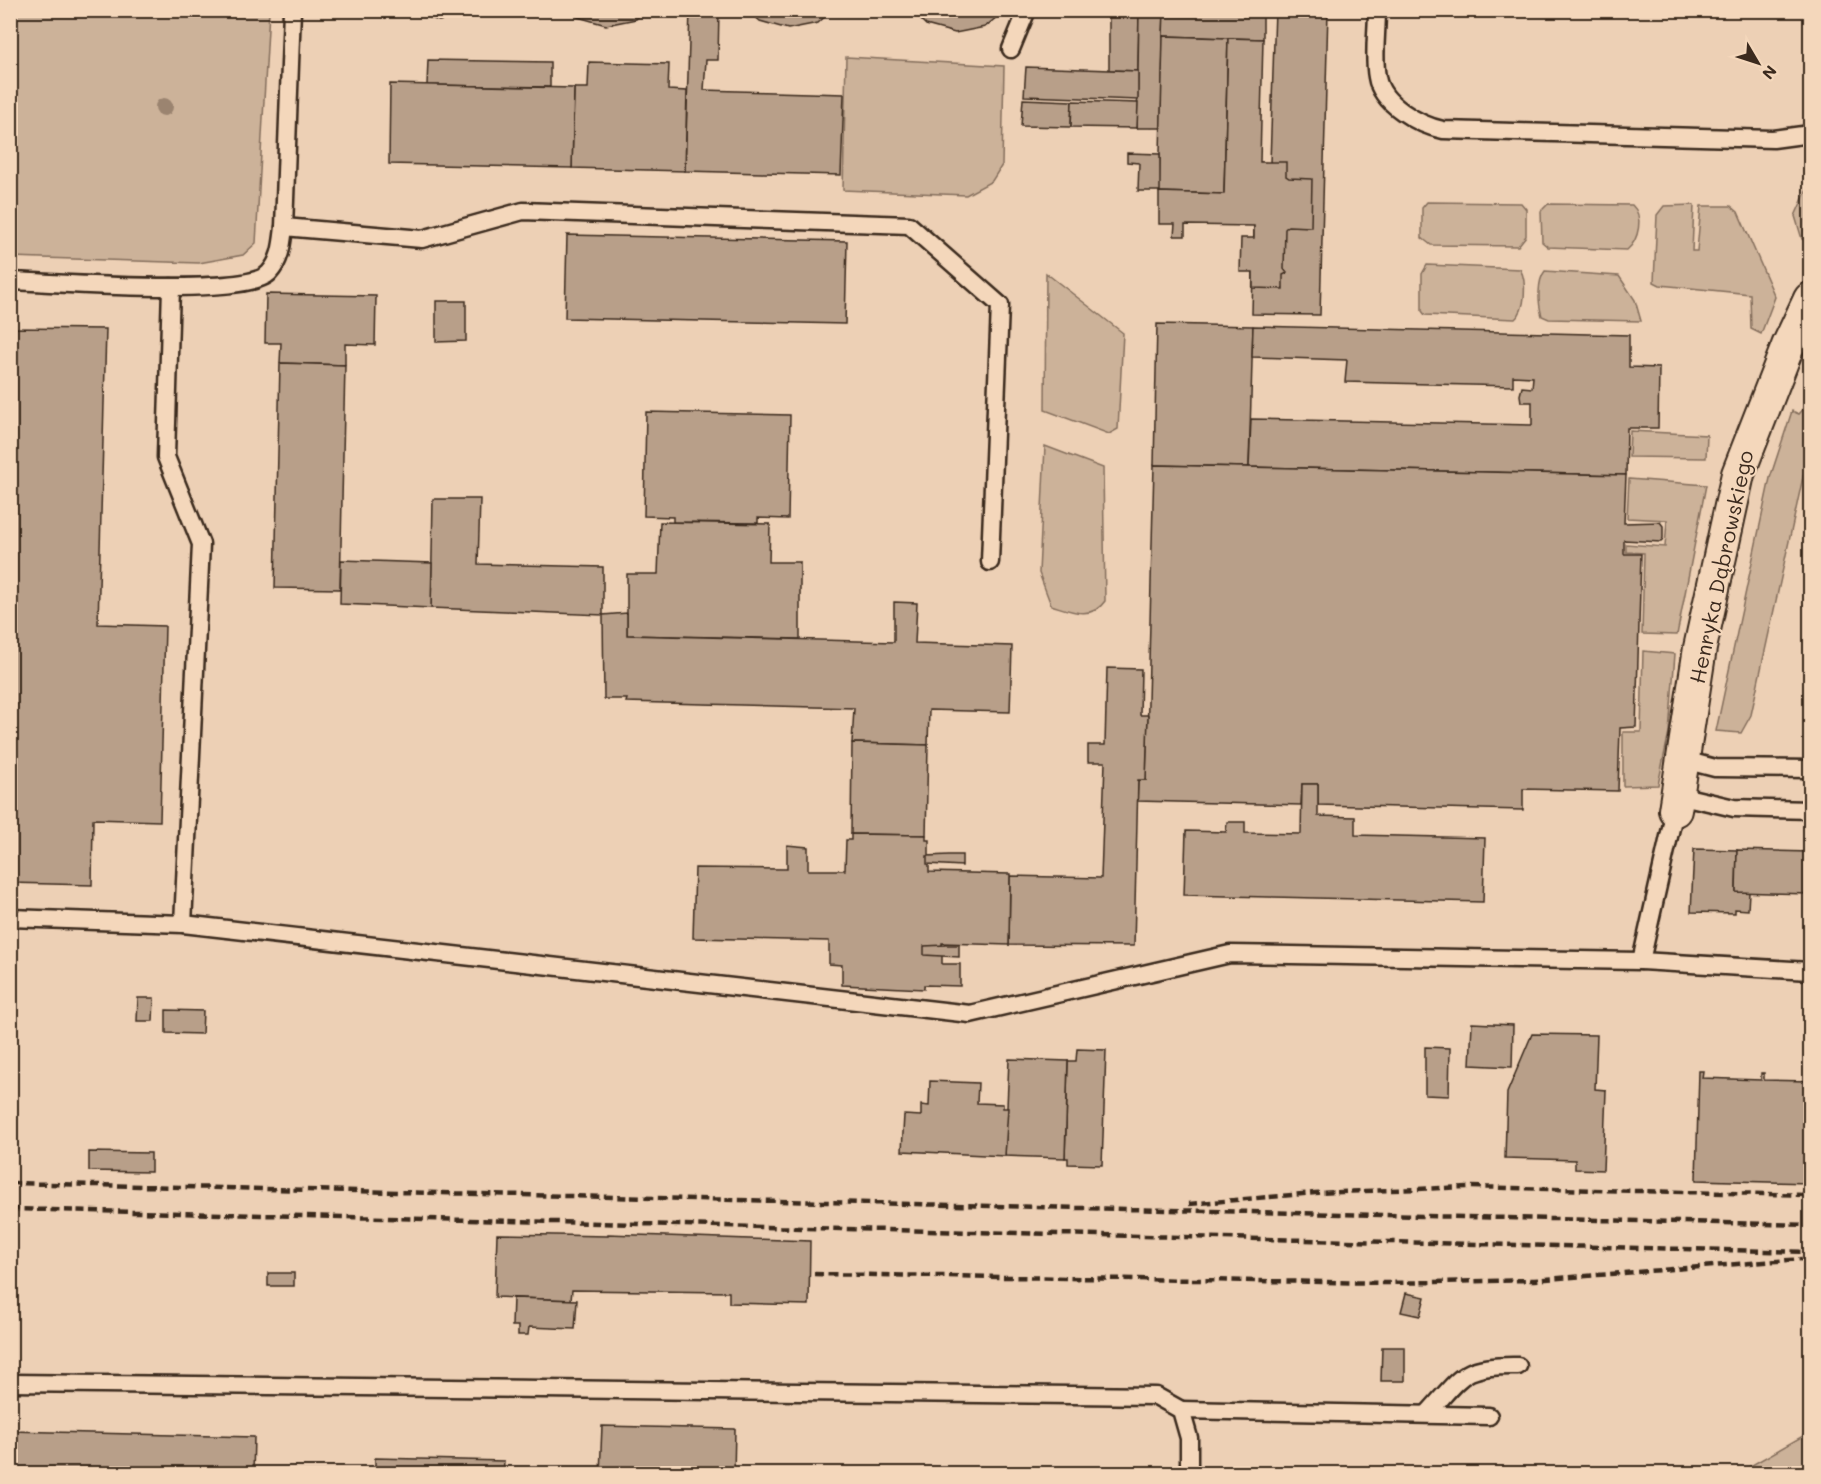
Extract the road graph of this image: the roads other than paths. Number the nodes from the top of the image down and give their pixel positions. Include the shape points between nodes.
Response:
1 (292, 10) edge
2 (1027, 10) edge
3 (1377, 10) edge
4 (1011, 49) dead end
5 (1810, 134) edge
6 (284, 226) junction
7 (10, 281) edge
8 (171, 287) junction
9 (1810, 299) edge
10 (990, 562) dead end
11 (1684, 760) junction
12 (1810, 769) edge
13 (1677, 803) junction
14 (1810, 810) edge
15 (10, 918) edge
16 (183, 924) junction
17 (1641, 961) junction
18 (1810, 971) edge
19 (1518, 1366) dead end
20 (10, 1383) edge
21 (1181, 1410) junction
22 (1426, 1414) junction
23 (1489, 1416) dead end
24 (1189, 1473) edge

1 - 6 lane
2 - 4 lane
3 - 5 lane via 1377,79 1390,100 1423,126 1658,138 1773,139
6 - 8 lane via 280,256 267,275 246,284
6 - 10 lane via 422,239 523,211 909,225 1000,305
7 - 8 lane
8 - 16 lane via 166,457 201,544
9 - 11 street, Henryka Dąbrowskiego via 1738,474 1700,648
11 - 12 lane via 1715,768
11 - 13 street, Henryka Dąbrowskiego
13 - 14 lane
13 - 17 lane
15 - 16 lane
16 - 17 lane via 970,1014 1230,954
17 - 18 lane
19 - 22 lane via 1472,1369
20 - 21 lane via 1156,1396
21 - 22 lane
21 - 24 lane via 1189,1438
22 - 23 lane

